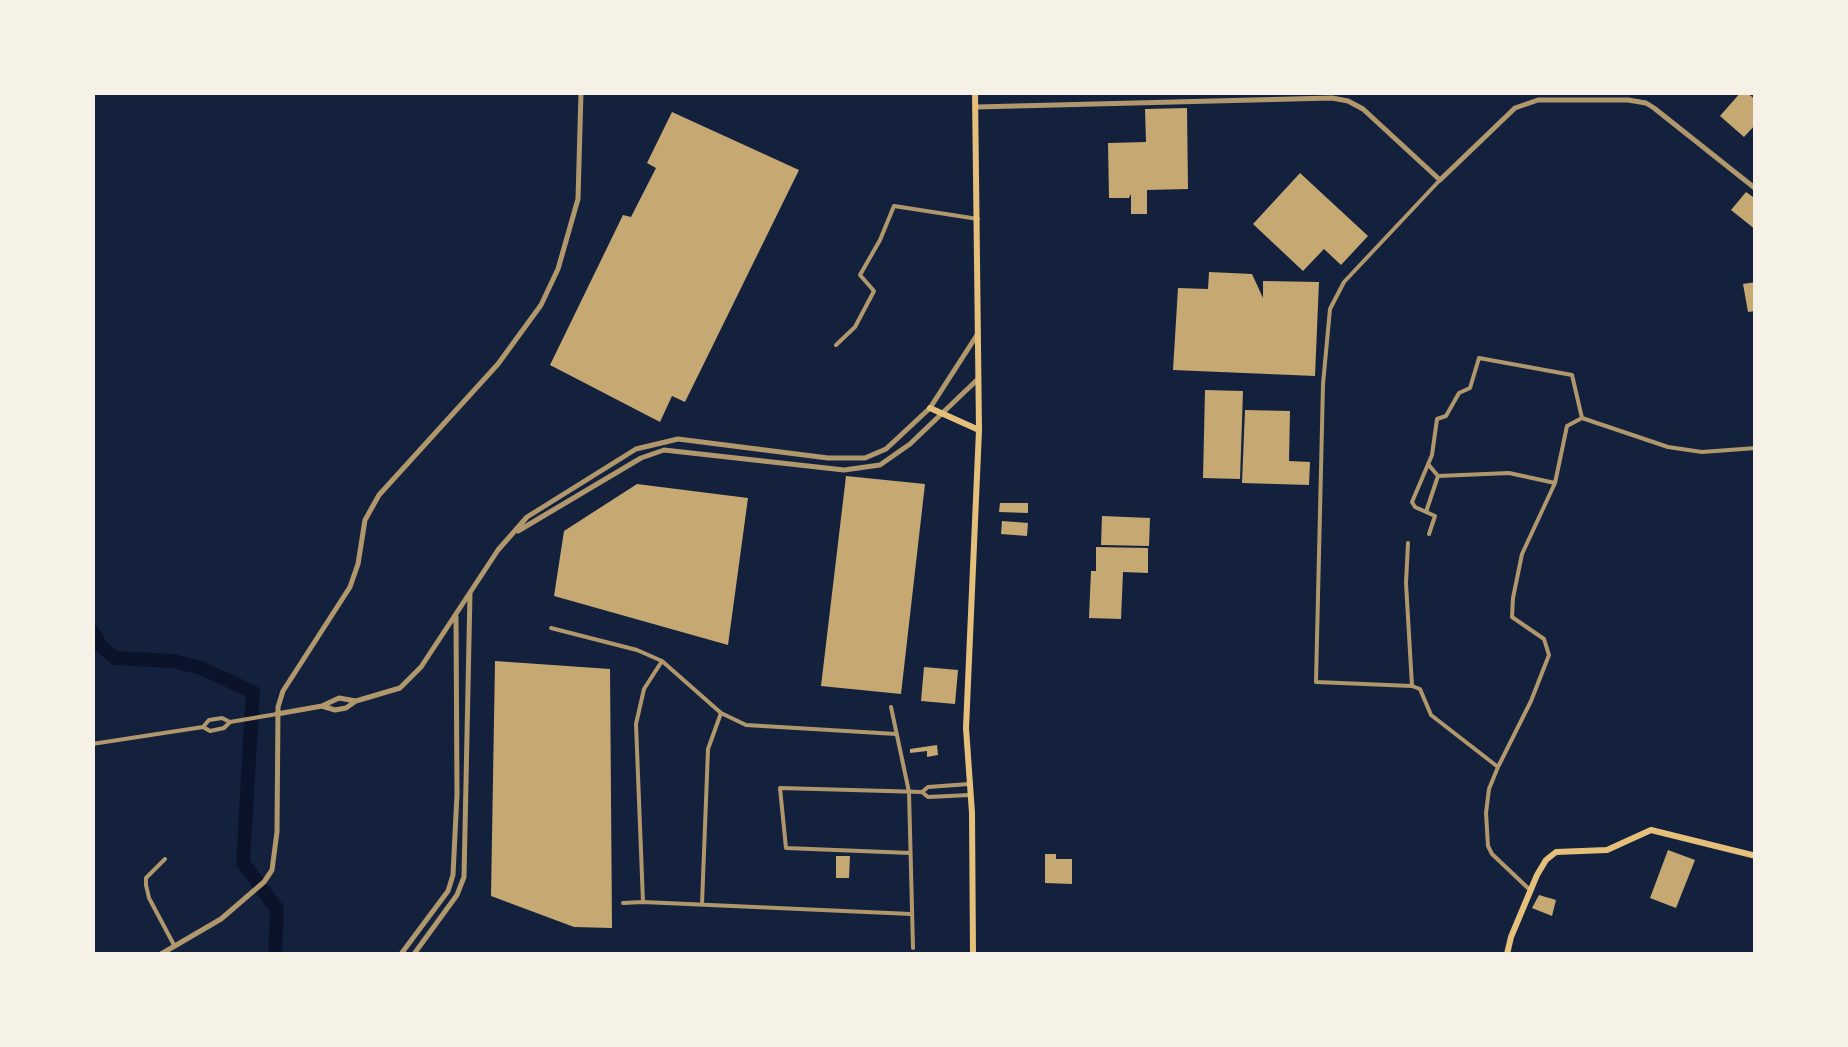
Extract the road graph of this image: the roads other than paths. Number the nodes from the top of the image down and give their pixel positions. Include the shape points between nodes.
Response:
1 (581, 92) edge
2 (975, 92) edge
3 (975, 107) junction
4 (1440, 180) junction
5 (1756, 189) edge
6 (978, 219) junction
7 (978, 331) junction
8 (836, 345) dead end
9 (978, 379) junction
10 (930, 408) junction
11 (942, 412) junction
12 (1582, 418) junction
13 (979, 430) junction
14 (1756, 448) edge
15 (1428, 464) junction
16 (1438, 476) junction
17 (1555, 483) junction
18 (1426, 512) junction
19 (515, 532) junction
20 (1429, 534) dead end
21 (1408, 543) dead end
22 (470, 591) junction
23 (456, 614) junction
24 (551, 628) dead end
25 (439, 640) junction
26 (456, 648) junction
27 (662, 661) junction
28 (456, 663) junction
29 (470, 663) junction
30 (1412, 686) junction
31 (892, 707) dead end
32 (721, 713) junction
33 (278, 714) junction
34 (230, 722) junction
35 (203, 727) junction
36 (896, 734) junction
37 (92, 744) edge
38 (1498, 767) junction
39 (969, 784) junction
40 (946, 785) junction
41 (909, 792) junction
42 (922, 792) junction
43 (457, 794) junction
44 (970, 794) junction
45 (468, 795) junction
46 (946, 796) junction
47 (910, 853) junction
48 (1756, 856) edge
49 (165, 859) dead end
50 (453, 875) junction
51 (464, 877) junction
52 (1530, 890) junction
53 (643, 902) junction
54 (623, 903) dead end
55 (702, 904) junction
56 (911, 914) junction
57 (174, 946) junction
58 (913, 948) dead end
59 (161, 954) edge
60 (401, 954) edge
61 (414, 954) edge
62 (514, 954) edge
63 (568, 954) edge
64 (973, 954) edge
65 (1507, 954) edge

1 - 33 street via 578,199 541,306 371,507 356,575 288,680
2 - 3 main road
3 - 4 street via 1332,98 1364,110
3 - 6 main road
4 - 5 street via 1514,108 1585,98 1646,103
4 - 30 street via 1336,292 1324,384 1316,682
6 - 7 main road
6 - 8 street via 894,206 860,275 874,291 855,327
7 - 9 main road
7 - 10 street
9 - 11 street
9 - 13 main road
10 - 11 main road
10 - 19 street via 886,449 865,458 678,439 648,444 527,517
11 - 13 main road
11 - 19 street via 892,459 868,469 653,453
12 - 14 street via 1668,447
12 - 15 street via 1572,375 1483,357 1470,388 1437,419
12 - 17 street via 1564,431
13 - 39 main road
15 - 16 street
15 - 18 street via 1412,502
16 - 17 street via 1510,473
16 - 18 street
17 - 38 street via 1522,554 1512,616 1544,639 1549,655
18 - 20 street via 1436,518
19 - 22 street
21 - 30 street
22 - 23 street
22 - 29 street
23 - 25 street
23 - 26 street
24 - 27 street
25 - 26 street
25 - 33 street via 400,688 346,708
26 - 28 street
27 - 32 street
27 - 53 street via 644,689 636,724
28 - 29 street
28 - 43 street
29 - 45 street
30 - 38 street via 1422,691 1430,715
31 - 36 street
32 - 36 street via 746,724
32 - 55 street via 708,749
33 - 34 street
33 - 57 street via 272,870 221,919
34 - 35 street via 210,731
34 - 35 street via 209,720
35 - 37 street
36 - 41 street
38 - 52 street via 1485,836 1492,854
39 - 40 street
39 - 44 main road
40 - 42 street
40 - 46 street
41 - 42 street
41 - 47 street
41 - 47 street via 780,788 786,848
42 - 46 street
43 - 45 street
43 - 50 street
44 - 46 street
44 - 64 main road
45 - 51 street
47 - 56 street
48 - 52 main road via 1650,830 1607,850 1552,854
49 - 57 street via 146,885
50 - 51 street
50 - 60 street
51 - 61 street
52 - 65 main road
53 - 54 street
53 - 55 street
55 - 56 street
56 - 58 street
57 - 59 street
62 - 63 street

